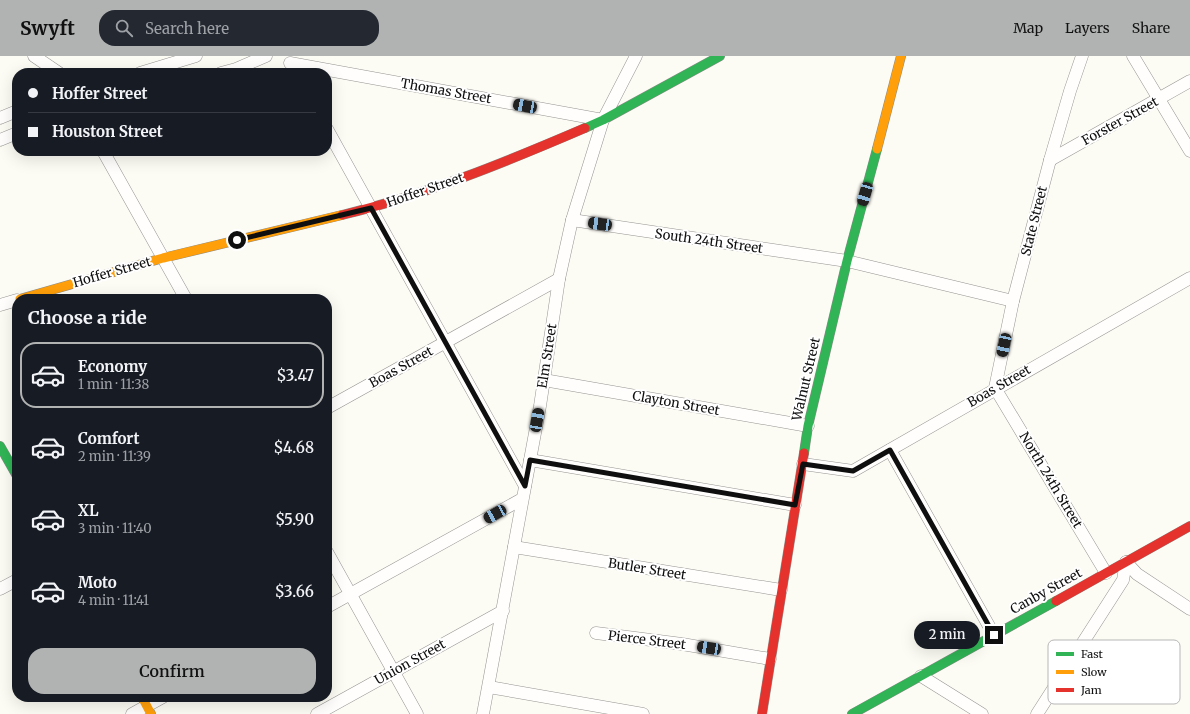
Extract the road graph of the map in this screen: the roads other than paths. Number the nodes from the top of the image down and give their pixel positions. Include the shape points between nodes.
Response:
1 (34, 56) edge
2 (196, 56) edge
3 (266, 56) edge
4 (636, 56) edge
5 (720, 56) edge
6 (901, 56) edge
7 (1082, 56) edge
8 (1133, 56) edge
9 (291, 64) edge
10 (52, 68) edge
11 (156, 68) edge
12 (238, 68) edge
13 (313, 68) edge
14 (332, 71) edge
15 (1190, 81) edge
16 (1159, 99) junction
17 (12, 114) edge
18 (0, 118) edge
19 (603, 120) junction
20 (12, 135) edge
21 (332, 138) edge
22 (0, 140) edge
23 (1190, 151) edge
24 (106, 156) edge
25 (1050, 160) junction
26 (371, 208) junction
27 (572, 220) junction
28 (163, 258) junction
29 (847, 261) junction
30 (1190, 278) edge
31 (559, 279) junction
32 (37, 294) edge
33 (183, 294) edge
34 (12, 301) edge
35 (1013, 301) junction
36 (0, 305) edge
37 (445, 342) junction
38 (544, 380) junction
39 (995, 388) junction
40 (332, 405) edge
41 (808, 426) junction
42 (0, 446) edge
43 (890, 450) junction
44 (530, 460) junction
45 (803, 464) junction
46 (12, 467) edge
47 (525, 486) junction
48 (522, 499) junction
49 (795, 505) junction
50 (1190, 526) edge
51 (514, 547) junction
52 (332, 561) edge
53 (1126, 562) junction
54 (1106, 573) junction
55 (12, 583) edge
56 (0, 589) edge
57 (780, 590) junction
58 (350, 594) junction
59 (332, 603) edge
60 (1190, 608) edge
61 (503, 611) junction
62 (596, 633) dead end
63 (994, 635) junction
64 (1084, 640) edge
65 (770, 659) junction
66 (394, 671) junction
67 (921, 676) junction
68 (489, 688) junction
69 (1048, 697) edge
70 (147, 706) edge
71 (132, 714) edge
72 (317, 714) edge
73 (417, 714) edge
74 (483, 714) edge
75 (643, 714) edge
76 (762, 714) edge
77 (852, 714) edge
78 (982, 714) edge
79 (1037, 714) edge

1 - 10 street
2 - 11 street
3 - 12 street
4 - 19 street, Elm Street
5 - 19 main road, Hoffer Street
6 - 29 main road, Walnut Street
7 - 25 street, State Street
8 - 16 street
9 - 13 street, Thomas Street
14 - 19 street, Thomas Street
15 - 16 street, Forster Street
16 - 23 street
16 - 25 street, Forster Street
17 - 18 street
19 - 26 main road, Hoffer Street via 518,157
19 - 27 street, Elm Street
20 - 22 street
21 - 26 street
24 - 28 street
25 - 35 street, State Street
26 - 28 main road, Hoffer Street
26 - 37 street
27 - 29 street, South 24th Street
27 - 31 street, Elm Street
28 - 32 main road, Hoffer Street
28 - 33 street
29 - 35 street
29 - 41 main road, Walnut Street
30 - 39 street, Boas Street
31 - 37 street, Boas Street
31 - 38 street, Elm Street
34 - 36 street
35 - 39 street, State Street
37 - 40 street, Boas Street
37 - 47 street
38 - 41 street, Clayton Street
38 - 44 street, Elm Street
39 - 43 street, Boas Street
39 - 54 street, North 24th Street
41 - 45 main road, Walnut Street
42 - 46 main road
43 - 45 street, Boas Street via 853,471
43 - 63 street
44 - 47 street, Elm Street
44 - 49 street
45 - 49 main road, Walnut Street
47 - 48 street, Elm Street
48 - 51 street, Elm Street
48 - 58 street
49 - 57 main road, Walnut Street
50 - 53 main road, Canby Street
51 - 57 street, Butler Street
51 - 61 street, Elm Street
52 - 58 street
53 - 54 main road, Canby Street
53 - 60 street via 1137,574
53 - 64 street via 1123,580
54 - 63 main road, Canby Street
55 - 56 street
57 - 65 main road, Walnut Street
58 - 59 street
58 - 66 street
61 - 66 street, Union Street
61 - 68 street, Elm Street
62 - 65 street, Pierce Street
63 - 67 main road, Canby Street
65 - 76 main road, Walnut Street
66 - 72 street, Union Street
66 - 73 street
67 - 77 main road, Canby Street
67 - 78 street
68 - 74 street, Elm Street
68 - 75 street
69 - 79 street
70 - 71 street

